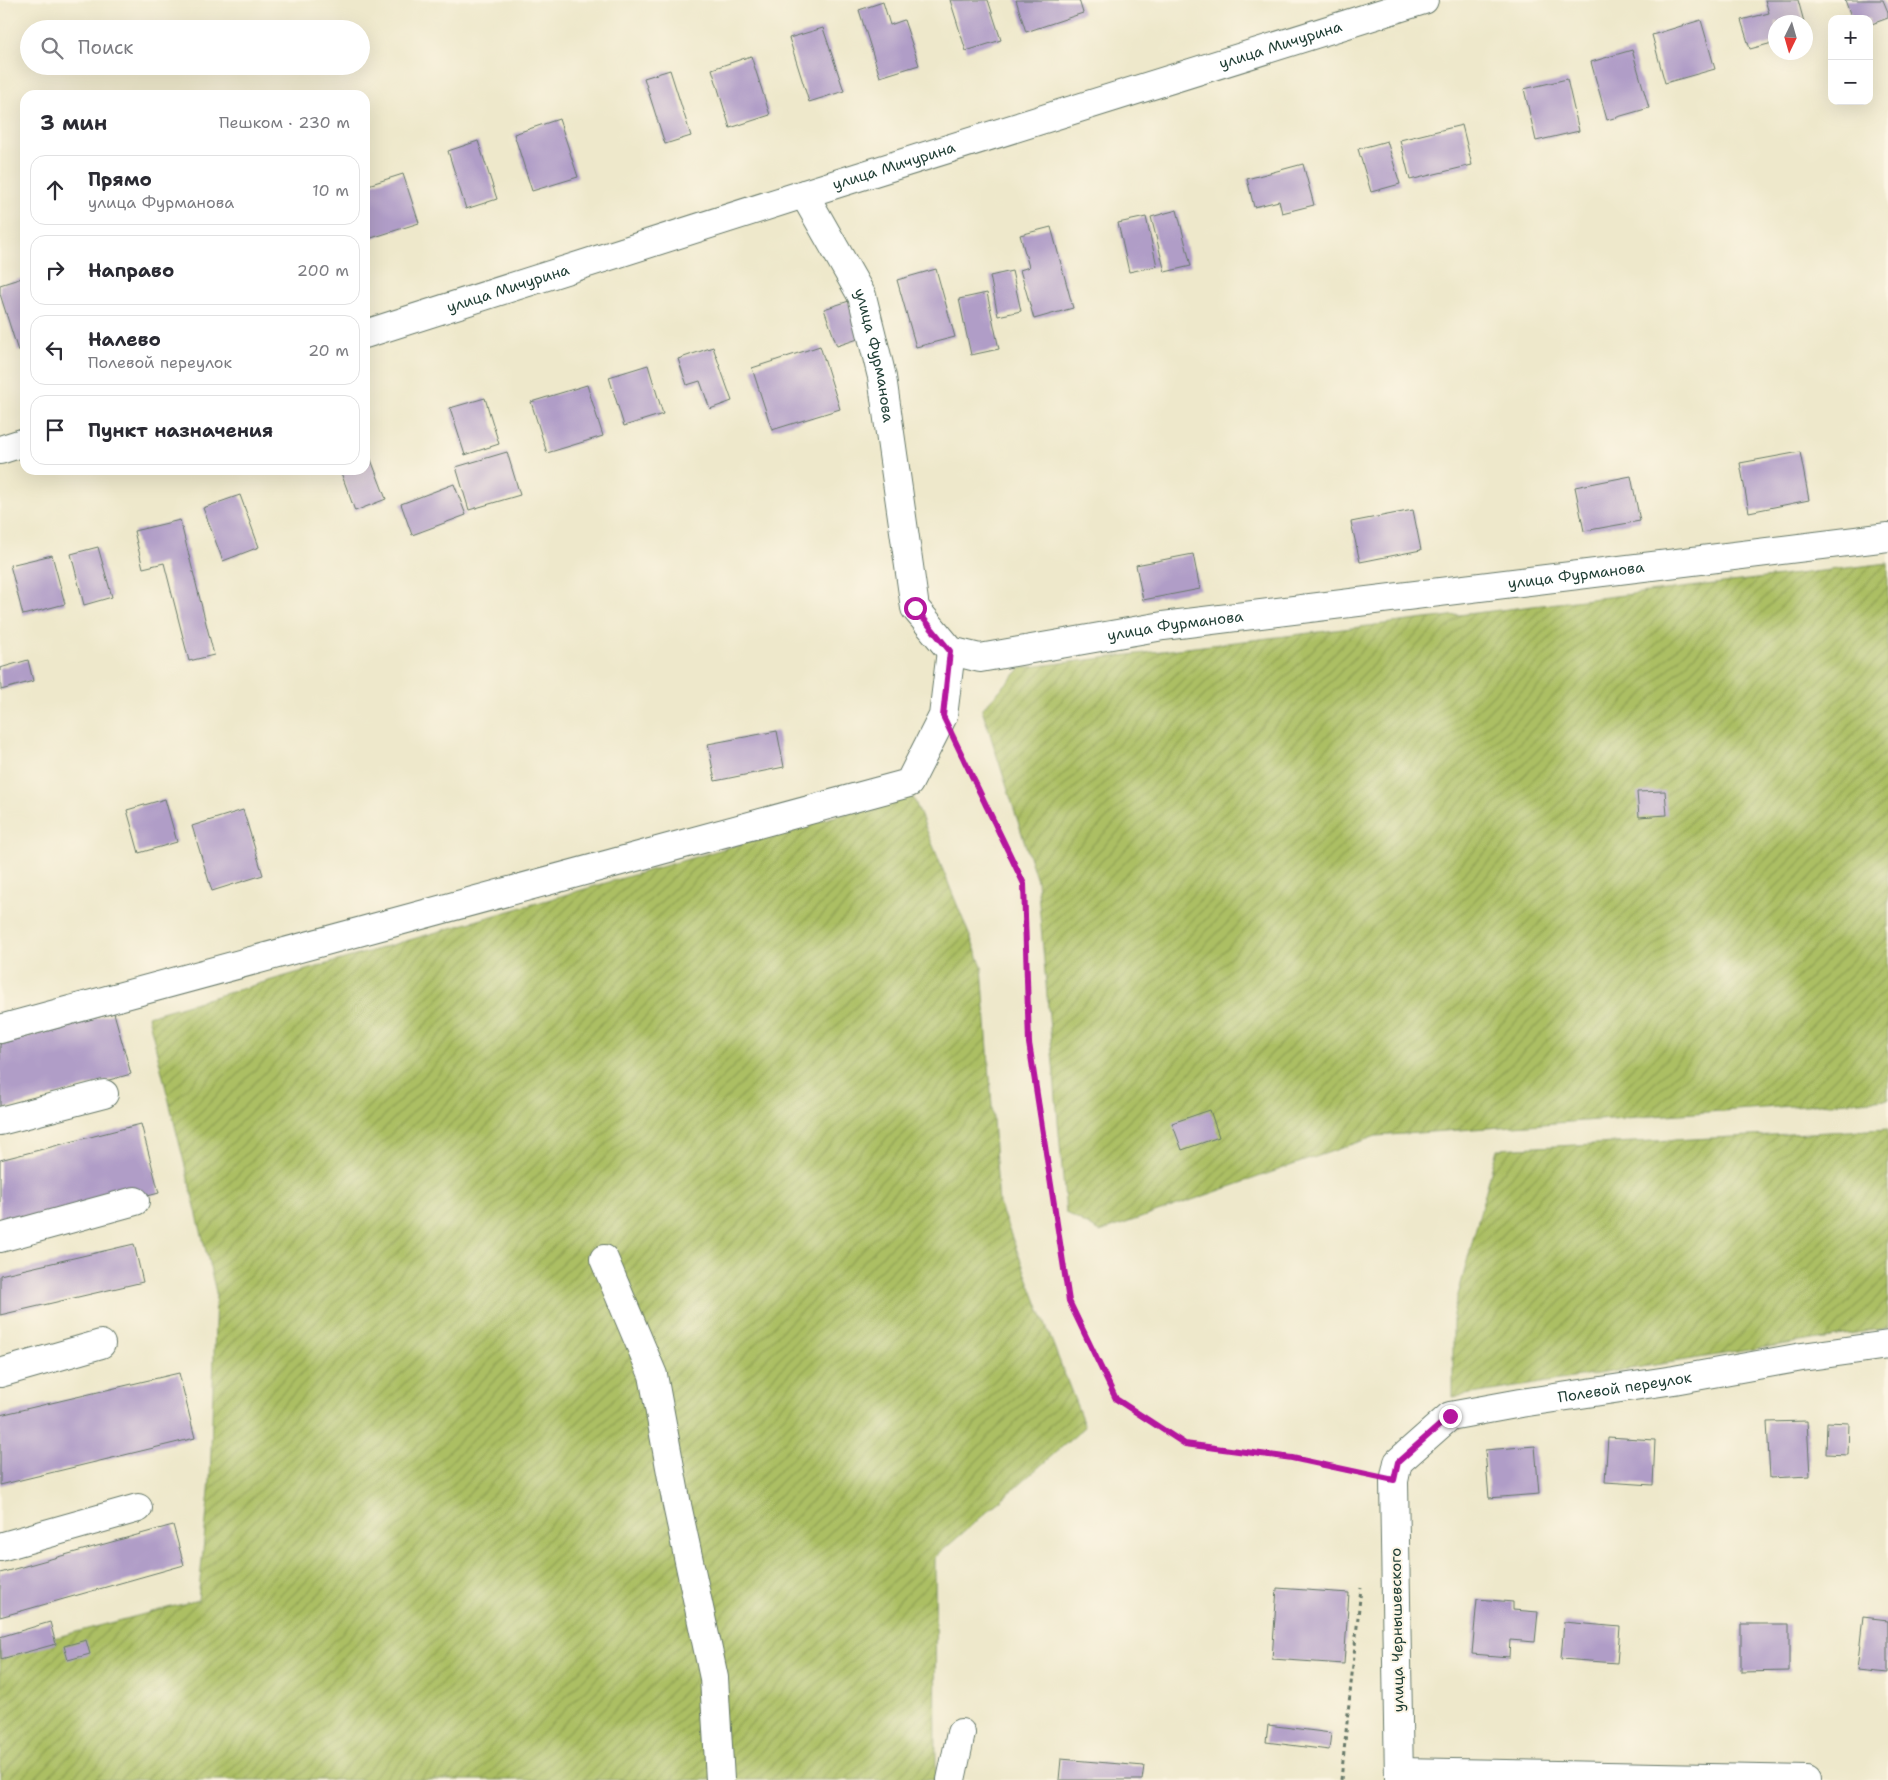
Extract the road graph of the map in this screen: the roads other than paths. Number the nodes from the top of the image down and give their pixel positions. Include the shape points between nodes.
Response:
1 (1424, 0) edge
2 (804, 194) junction
3 (370, 332) edge
4 (20, 444) edge
5 (0, 450) edge
6 (1888, 537) edge
7 (950, 651) junction
8 (0, 1029) edge
9 (104, 1094) dead end
10 (0, 1121) edge
11 (135, 1200) dead end
12 (0, 1238) edge
13 (604, 1259) dead end
14 (101, 1344) dead end
15 (1888, 1345) edge
16 (0, 1373) edge
17 (1394, 1480) joint
18 (138, 1508) dead end
19 (0, 1547) edge
20 (961, 1732) dead end
21 (1400, 1776) edge
22 (720, 1780) edge
23 (950, 1780) edge
24 (1806, 1780) edge

1 - 2 street, улица Мичурина
2 - 3 street, улица Мичурина
2 - 7 street, улица Фурманова via 862,296 882,377 915,608
4 - 5 street
6 - 7 street, улица Фурманова via 1163,626 980,658
7 - 8 street via 943,716 909,783
9 - 10 street
11 - 12 street
13 - 22 street via 653,1375 714,1678
14 - 16 street
15 - 17 street, Полевой переулок via 1450,1416 1398,1462
17 - 21 street, улица Чернышевского
18 - 19 street
20 - 23 street
21 - 24 street

